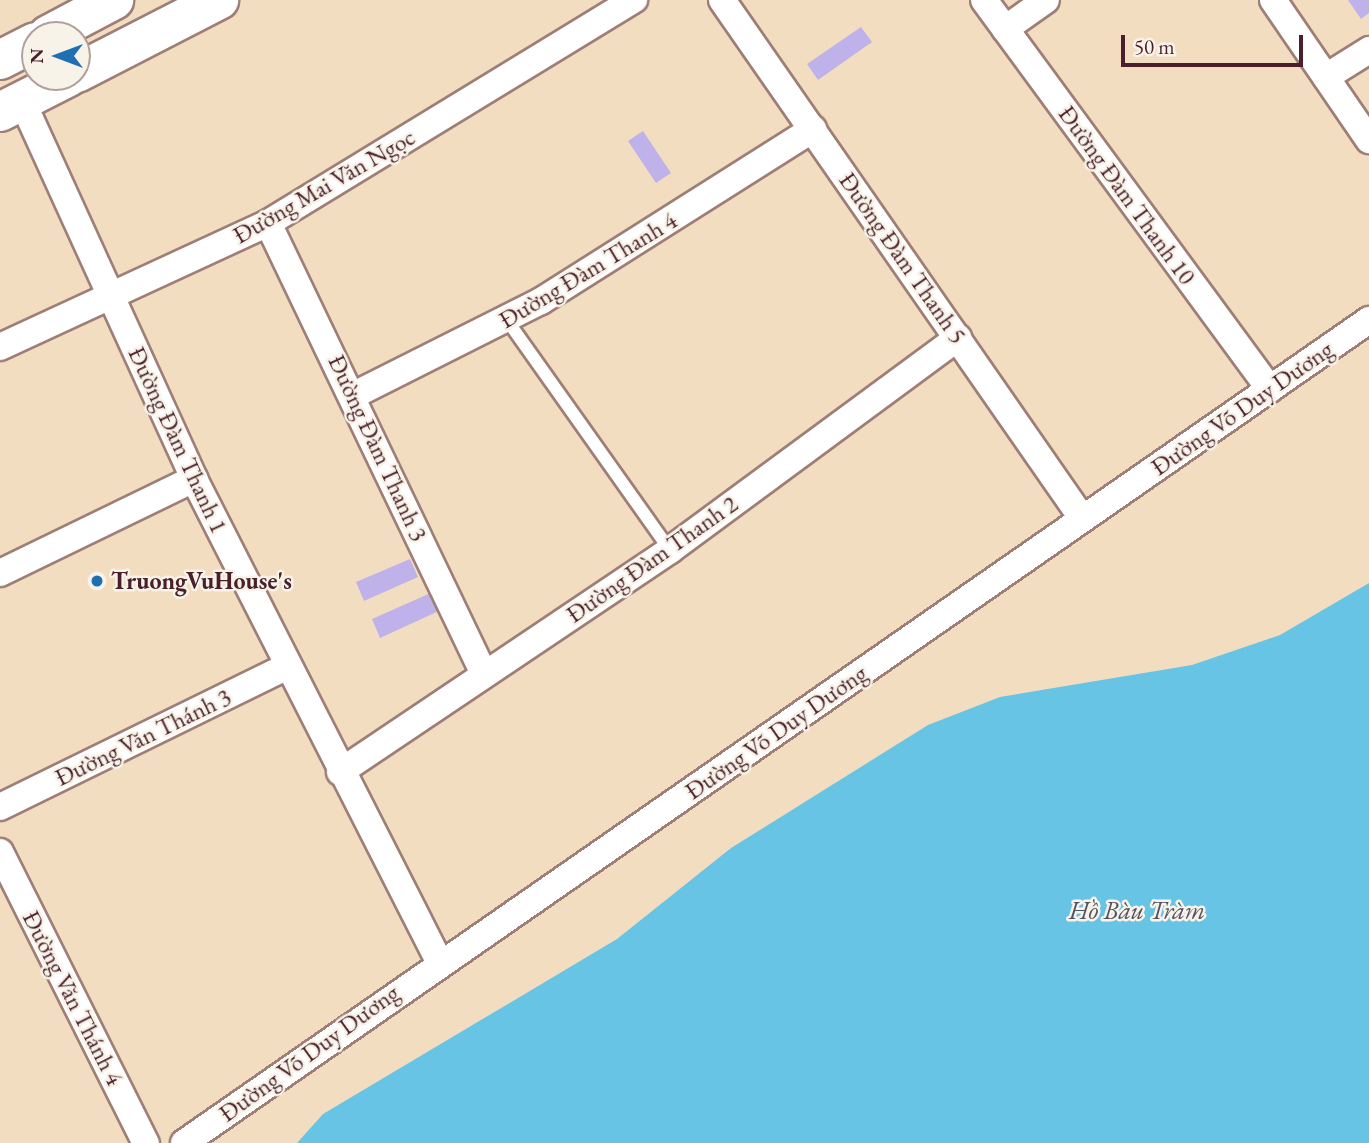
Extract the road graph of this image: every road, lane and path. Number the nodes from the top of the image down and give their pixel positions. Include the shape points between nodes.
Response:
1 (114, 0) edge
2 (219, 0) edge
3 (634, 0) edge
4 (722, 0) edge
5 (985, 0) edge
6 (1046, 0) edge
7 (1273, 0) edge
8 (74, 21) edge
9 (1005, 29) junction
10 (21, 49) edge
11 (1369, 50) edge
12 (0, 60) edge
13 (91, 66) edge
14 (1326, 78) junction
15 (42, 91) edge
16 (11, 107) edge
17 (813, 129) junction
18 (1369, 140) edge
19 (268, 223) junction
20 (111, 295) junction
21 (507, 320) junction
22 (1369, 320) edge
23 (958, 338) junction
24 (0, 347) edge
25 (1269, 388) junction
26 (354, 395) junction
27 (194, 479) junction
28 (1082, 518) junction
29 (670, 550) junction
30 (0, 573) edge
31 (286, 667) junction
32 (484, 674) junction
33 (340, 772) junction
34 (0, 807) edge
35 (0, 852) edge
36 (439, 961) junction
37 (146, 1143) edge
38 (184, 1143) edge

1 - 8 highway
2 - 13 highway
3 - 19 street, Đường Mai Văn Ngọc
4 - 17 street, Đường Đàm Thanh 5
5 - 9 street, Đường Đàm Thanh 10
6 - 9 street
7 - 14 street
9 - 25 street, Đường Đàm Thanh 10
10 - 12 highway
11 - 14 street
14 - 18 street
15 - 16 highway
16 - 20 street, Đường Đàm Thanh 1
17 - 21 street, Đường Đàm Thanh 4
17 - 23 street, Đường Đàm Thanh 5
19 - 20 street, Đường Mai Văn Ngọc
19 - 26 street, Đường Đàm Thanh 3
20 - 24 street, Đường Mai Văn Ngọc
20 - 27 street, Đường Đàm Thanh 1
21 - 26 street, Đường Đàm Thanh 4
21 - 29 lane
22 - 25 street, Đường Võ Duy Dương
23 - 28 street, Đường Đàm Thanh 5
23 - 29 street, Đường Đàm Thanh 2
25 - 28 street, Đường Võ Duy Dương
26 - 32 street, Đường Đàm Thanh 3
27 - 30 street
27 - 31 street, Đường Đàm Thanh 1
28 - 36 street, Đường Võ Duy Dương via 636,832
29 - 32 street, Đường Đàm Thanh 2
31 - 33 street, Đường Đàm Thanh 1
31 - 34 street, Đường Văn Thánh 3
32 - 33 street, Đường Đàm Thanh 2
33 - 36 street, Đường Đàm Thanh 1
35 - 37 street, Đường Văn Thánh 4
36 - 38 street, Đường Võ Duy Dương

